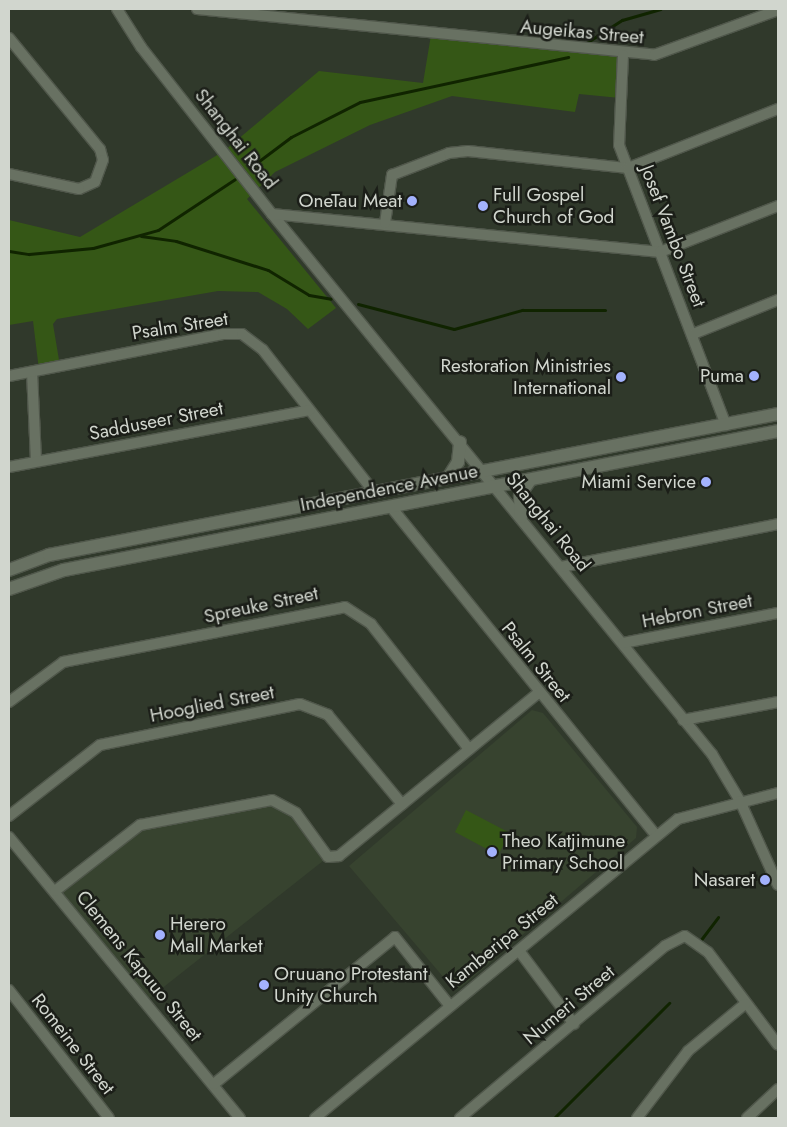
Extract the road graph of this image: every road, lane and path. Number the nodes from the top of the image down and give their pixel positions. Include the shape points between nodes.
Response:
1 (117, 9) edge
2 (197, 9) edge
3 (778, 10) edge
4 (9, 38) edge
5 (623, 55) junction
6 (778, 109) edge
7 (628, 168) junction
8 (9, 174) edge
9 (778, 206) edge
10 (272, 214) junction
11 (385, 223) junction
12 (660, 252) junction
13 (778, 300) edge
14 (693, 334) junction
15 (32, 372) junction
16 (9, 376) edge
17 (310, 410) junction
18 (778, 414) edge
19 (726, 425) junction
20 (778, 431) edge
21 (460, 442) junction
22 (36, 462) junction
23 (9, 467) edge
24 (485, 471) junction
25 (448, 478) junction
26 (530, 480) junction
27 (496, 487) junction
28 (374, 492) junction
29 (391, 507) junction
30 (521, 517) junction
31 (778, 524) edge
32 (561, 566) junction
33 (9, 570) edge
34 (9, 589) edge
35 (778, 613) edge
36 (622, 643) junction
37 (538, 693) junction
38 (9, 702) edge
39 (778, 702) edge
40 (684, 720) junction
41 (470, 749) junction
42 (778, 793) edge
43 (740, 801) junction
44 (402, 804) junction
45 (9, 816) edge
46 (656, 836) junction
47 (9, 837) edge
48 (778, 885) edge
49 (55, 891) junction
50 (520, 952) junction
51 (9, 990) edge
52 (745, 1004) junction
53 (450, 1006) junction
54 (574, 1024) junction
55 (778, 1045) edge
56 (214, 1084) junction
57 (778, 1089) edge
58 (109, 1118) edge
59 (240, 1118) edge
60 (315, 1118) edge
61 (460, 1118) edge
62 (637, 1118) edge
63 (747, 1118) edge

1 - 10 street, Shanghai Road via 141,47
2 - 5 street, Augeikas Street
3 - 5 street, Augeikas Street via 671,52
4 - 8 street via 100,149 100,176 79,189
5 - 7 street, Josef Vambo Street via 618,135
6 - 7 street
7 - 11 street via 454,152 392,175
7 - 12 street, Josef Vambo Street
9 - 12 street
10 - 11 street
10 - 21 street, Shanghai Road
11 - 12 street
12 - 14 street, Josef Vambo Street
13 - 14 street
14 - 19 street, Josef Vambo Street
15 - 16 street, Psalm Street
15 - 17 street, Psalm Street via 232,333 255,342
15 - 22 street
17 - 22 street, Sadduseer Street
17 - 28 street, Psalm Street
18 - 19 main road, Independence Avenue
19 - 24 main road, Independence Avenue
20 - 26 main road, Independence Avenue
21 - 24 street, Shanghai Road
21 - 25 main road via 458,462
22 - 23 street, Sadduseer Street
24 - 25 main road, Independence Avenue
24 - 27 street, Shanghai Road
25 - 28 main road, Independence Avenue
26 - 27 main road, Independence Avenue
26 - 30 main road via 520,495
27 - 29 main road, Independence Avenue
27 - 30 street, Shanghai Road
28 - 33 main road, Independence Avenue via 49,555
29 - 34 main road, Independence Avenue via 64,570
29 - 37 street, Psalm Street
30 - 32 street, Shanghai Road
31 - 32 street
32 - 36 street, Shanghai Road
35 - 36 street, Hebron Street
36 - 40 street, Shanghai Road
37 - 41 street
37 - 46 street, Psalm Street
38 - 41 street, Spreuke Street via 63,662 346,607 371,624
39 - 40 street
40 - 43 street, Shanghai Road via 719,764
41 - 44 street
42 - 43 street, Kamberipa Street
43 - 46 street, Kamberipa Street via 684,816
43 - 48 street, Shanghai Road
44 - 45 street, Hooglied Street via 328,715 300,704 100,745
44 - 49 street via 332,858 296,814 272,800 146,824 130,830
46 - 50 street, Kamberipa Street
47 - 49 street, Clemens Kapuuo Street
49 - 56 street, Clemens Kapuuo Street
50 - 53 street, Kamberipa Street
50 - 54 street
51 - 58 street, Romeine Street
52 - 54 street, Numeri Street via 704,948 690,937 679,938
52 - 55 street
52 - 62 street via 688,1051
53 - 56 street via 395,937
53 - 60 street, Kamberipa Street
54 - 61 street, Numeri Street
56 - 59 street, Clemens Kapuuo Street
57 - 63 street

